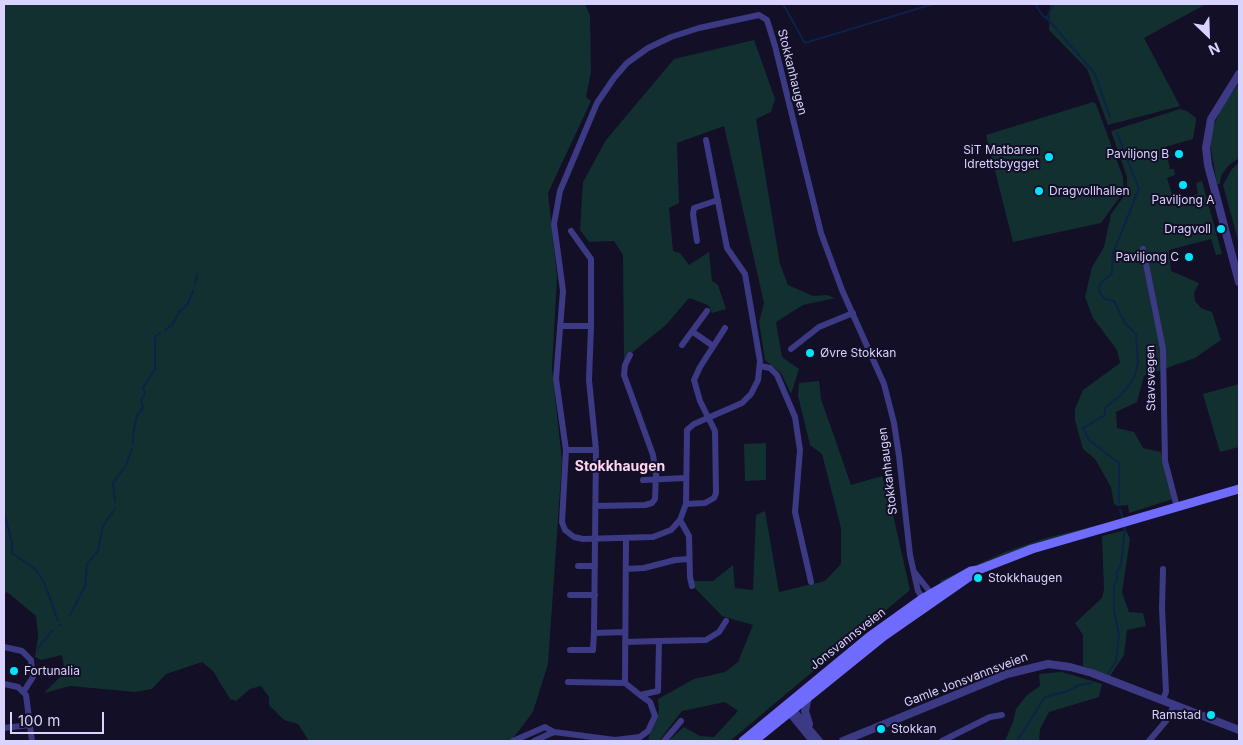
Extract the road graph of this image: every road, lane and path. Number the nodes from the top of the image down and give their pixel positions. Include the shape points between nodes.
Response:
1 (1239, 74) edge
2 (706, 140) dead end
3 (718, 200) junction
4 (571, 231) dead end
5 (697, 240) dead end
6 (1143, 249) dead end
7 (1239, 282) edge
8 (706, 311) dead end
9 (853, 313) junction
10 (560, 326) junction
11 (591, 326) junction
12 (725, 328) dead end
13 (693, 332) junction
14 (682, 345) dead end
15 (713, 346) junction
16 (790, 349) dead end
17 (630, 355) dead end
18 (760, 366) junction
19 (708, 418) junction
20 (566, 450) junction
21 (596, 450) junction
22 (656, 478) junction
23 (686, 478) junction
24 (643, 480) dead end
25 (1239, 489) edge
26 (686, 504) junction
27 (596, 506) junction
28 (1177, 507) junction
29 (680, 520) junction
30 (596, 538) junction
31 (626, 538) junction
32 (689, 558) junction
33 (578, 566) dead end
34 (595, 566) junction
35 (626, 569) junction
36 (1163, 569) dead end
37 (978, 570) junction
38 (915, 573) junction
39 (811, 582) dead end
40 (692, 586) dead end
41 (930, 593) junction
42 (595, 595) junction
43 (570, 596) dead end
44 (926, 601) junction
45 (726, 621) dead end
46 (625, 632) junction
47 (594, 633) junction
48 (625, 642) junction
49 (659, 642) junction
50 (4, 647) edge
51 (570, 650) dead end
52 (568, 682) dead end
53 (626, 683) junction
54 (4, 684) edge
55 (24, 691) junction
56 (640, 695) junction
57 (808, 697) junction
58 (1162, 700) junction
59 (1174, 706) junction
60 (789, 709) junction
61 (1002, 715) dead end
62 (681, 721) dead end
63 (30, 725) junction
64 (4, 728) edge
65 (810, 728) junction
66 (1239, 730) edge
67 (554, 732) junction
68 (641, 739) edge
69 (32, 741) edge
70 (513, 741) edge
71 (534, 741) edge
72 (664, 741) edge
73 (743, 741) edge
74 (754, 741) edge
75 (813, 741) edge
76 (819, 741) edge
77 (843, 741) edge
78 (942, 741) edge
79 (1149, 741) edge

1 - 7 street via 1211,119 1206,148
2 - 3 street
3 - 5 street via 693,210
3 - 18 street via 727,248 745,274
4 - 11 street via 591,259
6 - 28 street, Stavsvegen via 1161,334 1165,461
8 - 13 street
9 - 10 street, Stokkanhaugen via 821,232 768,23 763,16 756,15 699,28 660,42 628,63 605,90 557,202 554,224 563,283
9 - 16 street via 819,327
9 - 38 street, Stokkanhaugen via 884,384 894,424
10 - 11 street
10 - 20 street, Stokkanhaugen via 556,386
11 - 21 street via 589,380
12 - 15 street
13 - 14 street
13 - 15 street
15 - 19 street via 694,380
17 - 22 street via 625,365 625,379 648,440
18 - 19 street via 757,385 748,398
18 - 39 street via 770,368 777,375 797,422 800,450 795,512
19 - 23 street via 691,426 686,433
19 - 26 street via 716,434 716,493 708,502
20 - 21 street
20 - 30 street, Stokkanhaugen via 563,526 574,537
21 - 27 street
22 - 23 street
22 - 24 street
22 - 27 street via 655,499 650,504
23 - 26 street
25 - 28 main road, Jonsvannsveien
26 - 29 street
27 - 30 street
28 - 37 main road, Jonsvannsveien via 1020,553
29 - 31 street, Stokkanhaugen via 659,536
29 - 32 street via 689,536
30 - 31 street, Stokkanhaugen
30 - 34 street
31 - 35 street
32 - 35 street
32 - 40 street
33 - 34 street
34 - 42 street
35 - 46 street
36 - 58 street via 1166,692
37 - 41 main road, Jonsvannsveien via 971,570
37 - 44 main road, Jonsvannsveien via 974,576
38 - 41 street, Stokkanhaugen
38 - 44 street, Stokkanhaugen via 917,586
41 - 44 main road, Jonsvannsveien
42 - 43 street
42 - 47 street
44 - 57 main road, Jonsvannsveien
44 - 60 main road, Jonsvannsveien via 869,637
45 - 49 street via 706,640
46 - 47 street
46 - 48 street
47 - 51 street via 593,650
48 - 49 street
48 - 53 street
49 - 56 street via 658,691
50 - 55 street via 22,651 31,660 33,677
52 - 53 street
53 - 56 street
54 - 55 street
55 - 63 street via 28,699
56 - 68 street via 650,702 655,716
57 - 60 main road, Jonsvannsveien
57 - 65 street via 805,711
58 - 59 street, Gamle Jonsvannsveien
58 - 77 street, Gamle Jonsvannsveien via 1077,668 1042,664 1007,674
59 - 66 street, Gamle Jonsvannsveien
59 - 79 street
60 - 65 street
60 - 73 main road, Jonsvannsveien
60 - 74 main road, Jonsvannsveien
60 - 75 street
61 - 78 street via 990,717
62 - 72 street
63 - 64 street
63 - 69 street
65 - 76 street
67 - 68 street via 614,740
67 - 70 street via 546,727
67 - 71 street

